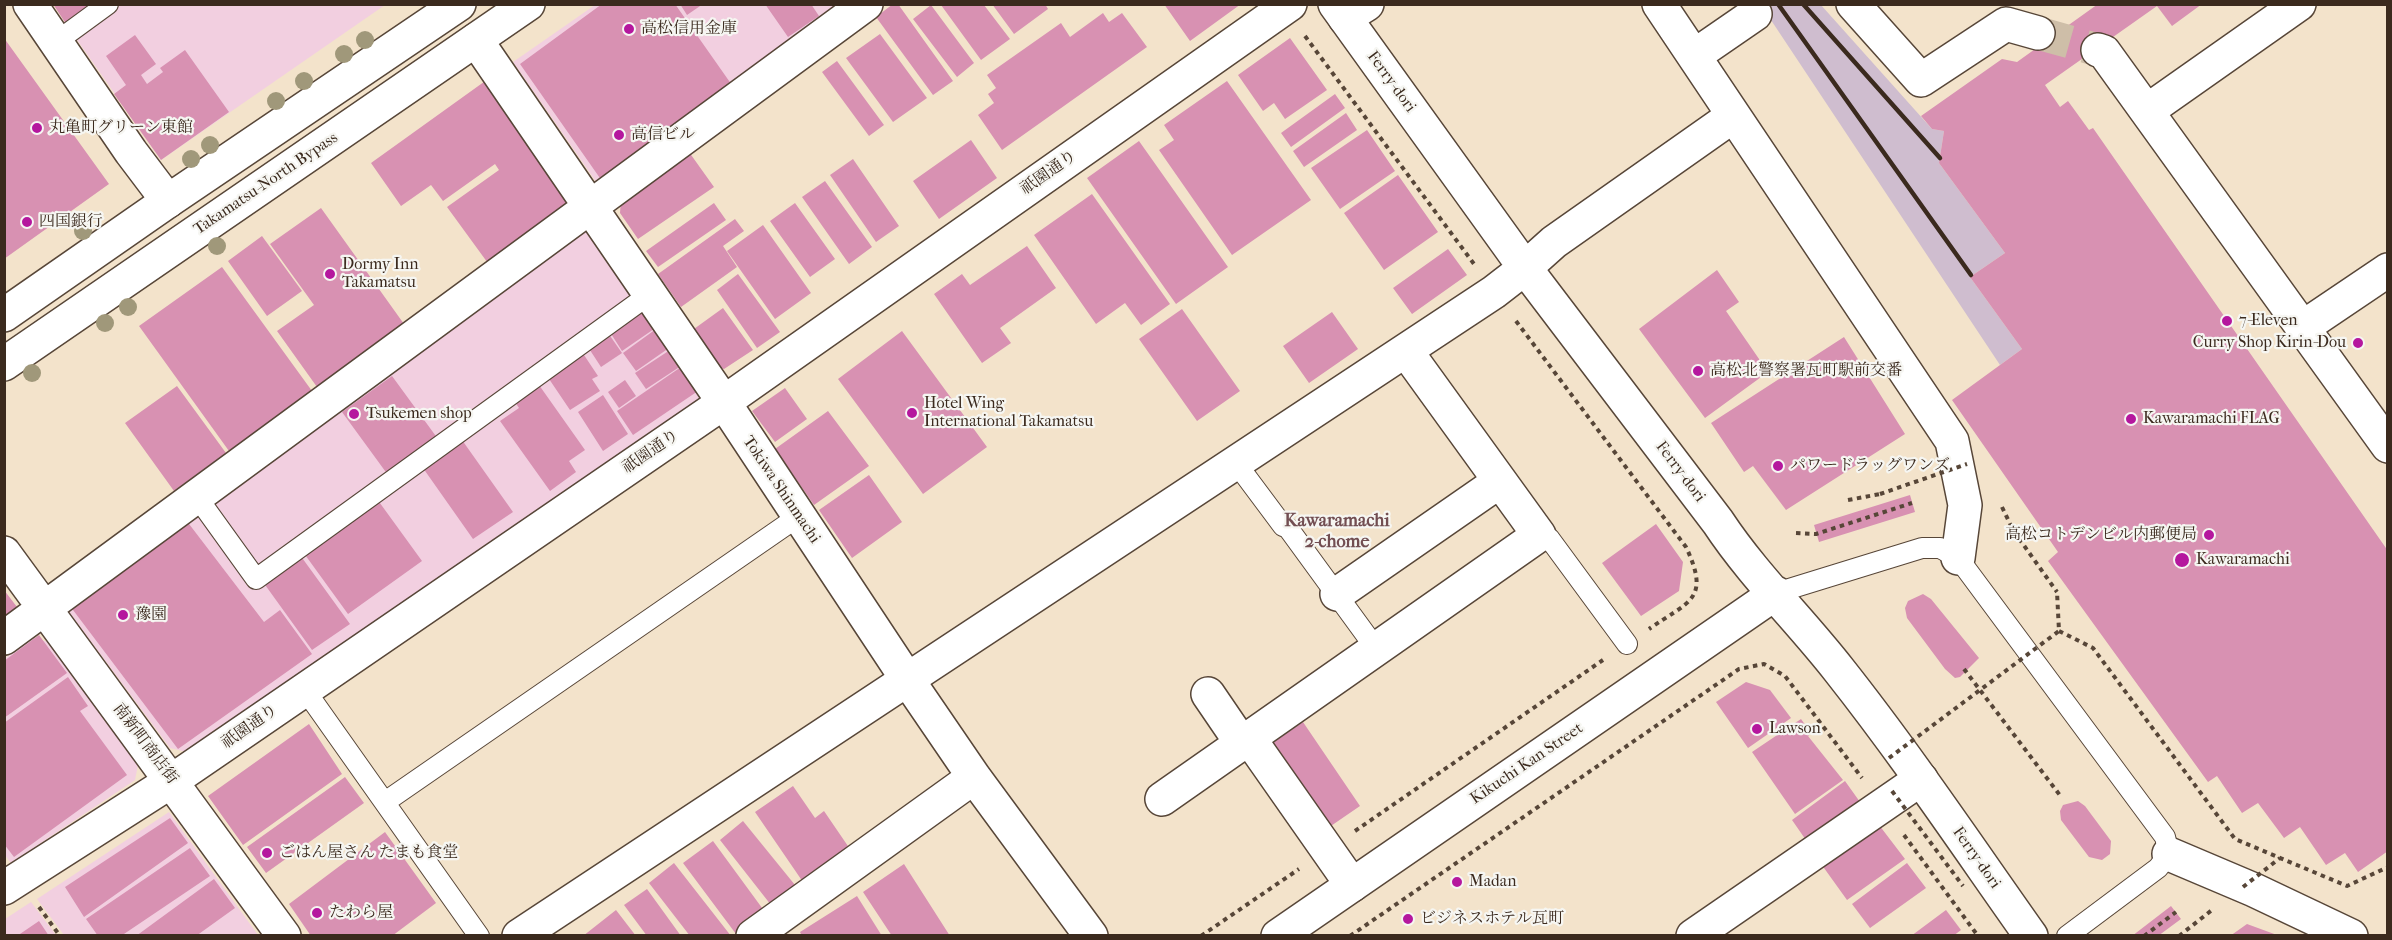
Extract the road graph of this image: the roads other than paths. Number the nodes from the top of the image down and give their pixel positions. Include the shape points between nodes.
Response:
1 (30, 4) edge
2 (108, 4) edge
3 (459, 4) edge
4 (528, 4) edge
5 (866, 4) edge
6 (1290, 4) edge
7 (1659, 4) edge
8 (1853, 4) edge
9 (2299, 4) edge
10 (1349, 9) edge
11 (1755, 14) dead end
12 (2038, 33) tunnel mouth
13 (477, 40) junction
14 (56, 42) junction
15 (2098, 50) tunnel mouth
16 (1694, 56) junction
17 (2148, 111) junction
18 (1733, 116) junction
19 (168, 201) junction
20 (591, 206) junction
21 (1526, 268) junction
22 (2388, 270) edge
23 (650, 294) junction
24 (4, 315) edge
25 (2302, 328) junction
26 (1406, 351) junction
27 (4, 364) edge
28 (723, 401) junction
29 (2388, 446) edge
30 (1236, 463) junction
31 (1500, 481) junction
32 (196, 497) junction
33 (799, 516) junction
34 (1539, 535) junction
35 (4, 554) edge
36 (1958, 558) junction
37 (1776, 593) junction
38 (1337, 594) junction
39 (44, 608) junction
40 (4, 638) edge
41 (1627, 644) dead end
42 (1377, 650) junction
43 (907, 679) junction
44 (305, 690) junction
45 (1208, 694) dead end
46 (1249, 738) junction
47 (974, 777) junction
48 (173, 780) junction
49 (1898, 792) junction
50 (1161, 800) dead end
51 (385, 802) junction
52 (2169, 854) junction
53 (1352, 885) junction
54 (4, 888) edge
55 (284, 936) edge
56 (479, 936) edge
57 (519, 936) edge
58 (753, 936) edge
59 (1091, 936) edge
60 (1278, 936) edge
61 (1694, 936) edge
62 (2031, 936) edge
63 (2067, 936) edge
64 (2351, 936) edge

1 - 14 main road
2 - 14 lane
3 - 19 main road
4 - 13 main road, Takamatsu-North Bypass
5 - 20 main road
6 - 28 main road, 祇園通り
7 - 16 main road
8 - 12 main road via 1922,80 2006,24
9 - 17 main road
10 - 21 main road, Ferry-dori
11 - 16 main road
13 - 20 main road, Tokiwa Shinmachi
13 - 27 main road, Takamatsu-North Bypass
14 - 19 main road
15 - 17 main road via 2104,52
16 - 18 main road
17 - 25 main road
18 - 21 main road via 1554,242
18 - 36 main road via 1952,441 1965,505
19 - 24 main road
20 - 23 main road, Tokiwa Shinmachi
20 - 32 main road
21 - 26 main road
21 - 37 main road, Ferry-dori via 1735,549
22 - 25 main road
23 - 28 main road, Tokiwa Shinmachi
23 - 32 lane via 256,579
25 - 29 main road
26 - 30 main road
26 - 31 main road
28 - 33 main road, Tokiwa Shinmachi
28 - 44 main road, 祇園通り
30 - 38 lane
30 - 43 main road
31 - 34 main road
31 - 38 main road
32 - 39 main road
33 - 43 main road, Tokiwa Shinmachi
33 - 51 lane
34 - 41 lane via 1550,538
34 - 42 main road
35 - 39 main road, 南新町商店街
36 - 37 lane via 1940,549 1922,548
36 - 52 lane via 2165,837
37 - 49 main road, Ferry-dori via 1839,669
37 - 53 main road, Kikuchi Kan Street
38 - 42 lane
39 - 40 main road
39 - 48 main road, 南新町商店街
42 - 46 main road
43 - 47 main road, Tokiwa Shinmachi
43 - 57 main road
44 - 48 main road, 祇園通り
44 - 51 lane
45 - 46 main road via 1238,738
46 - 50 main road
46 - 53 main road
47 - 58 main road
47 - 59 main road, Tokiwa Shinmachi
48 - 54 main road, 祇園通り
48 - 55 main road, 南新町商店街
49 - 61 main road
49 - 62 main road, Ferry-dori
51 - 56 lane
52 - 63 lane via 2158,868
52 - 64 main road
53 - 60 main road, Kikuchi Kan Street

